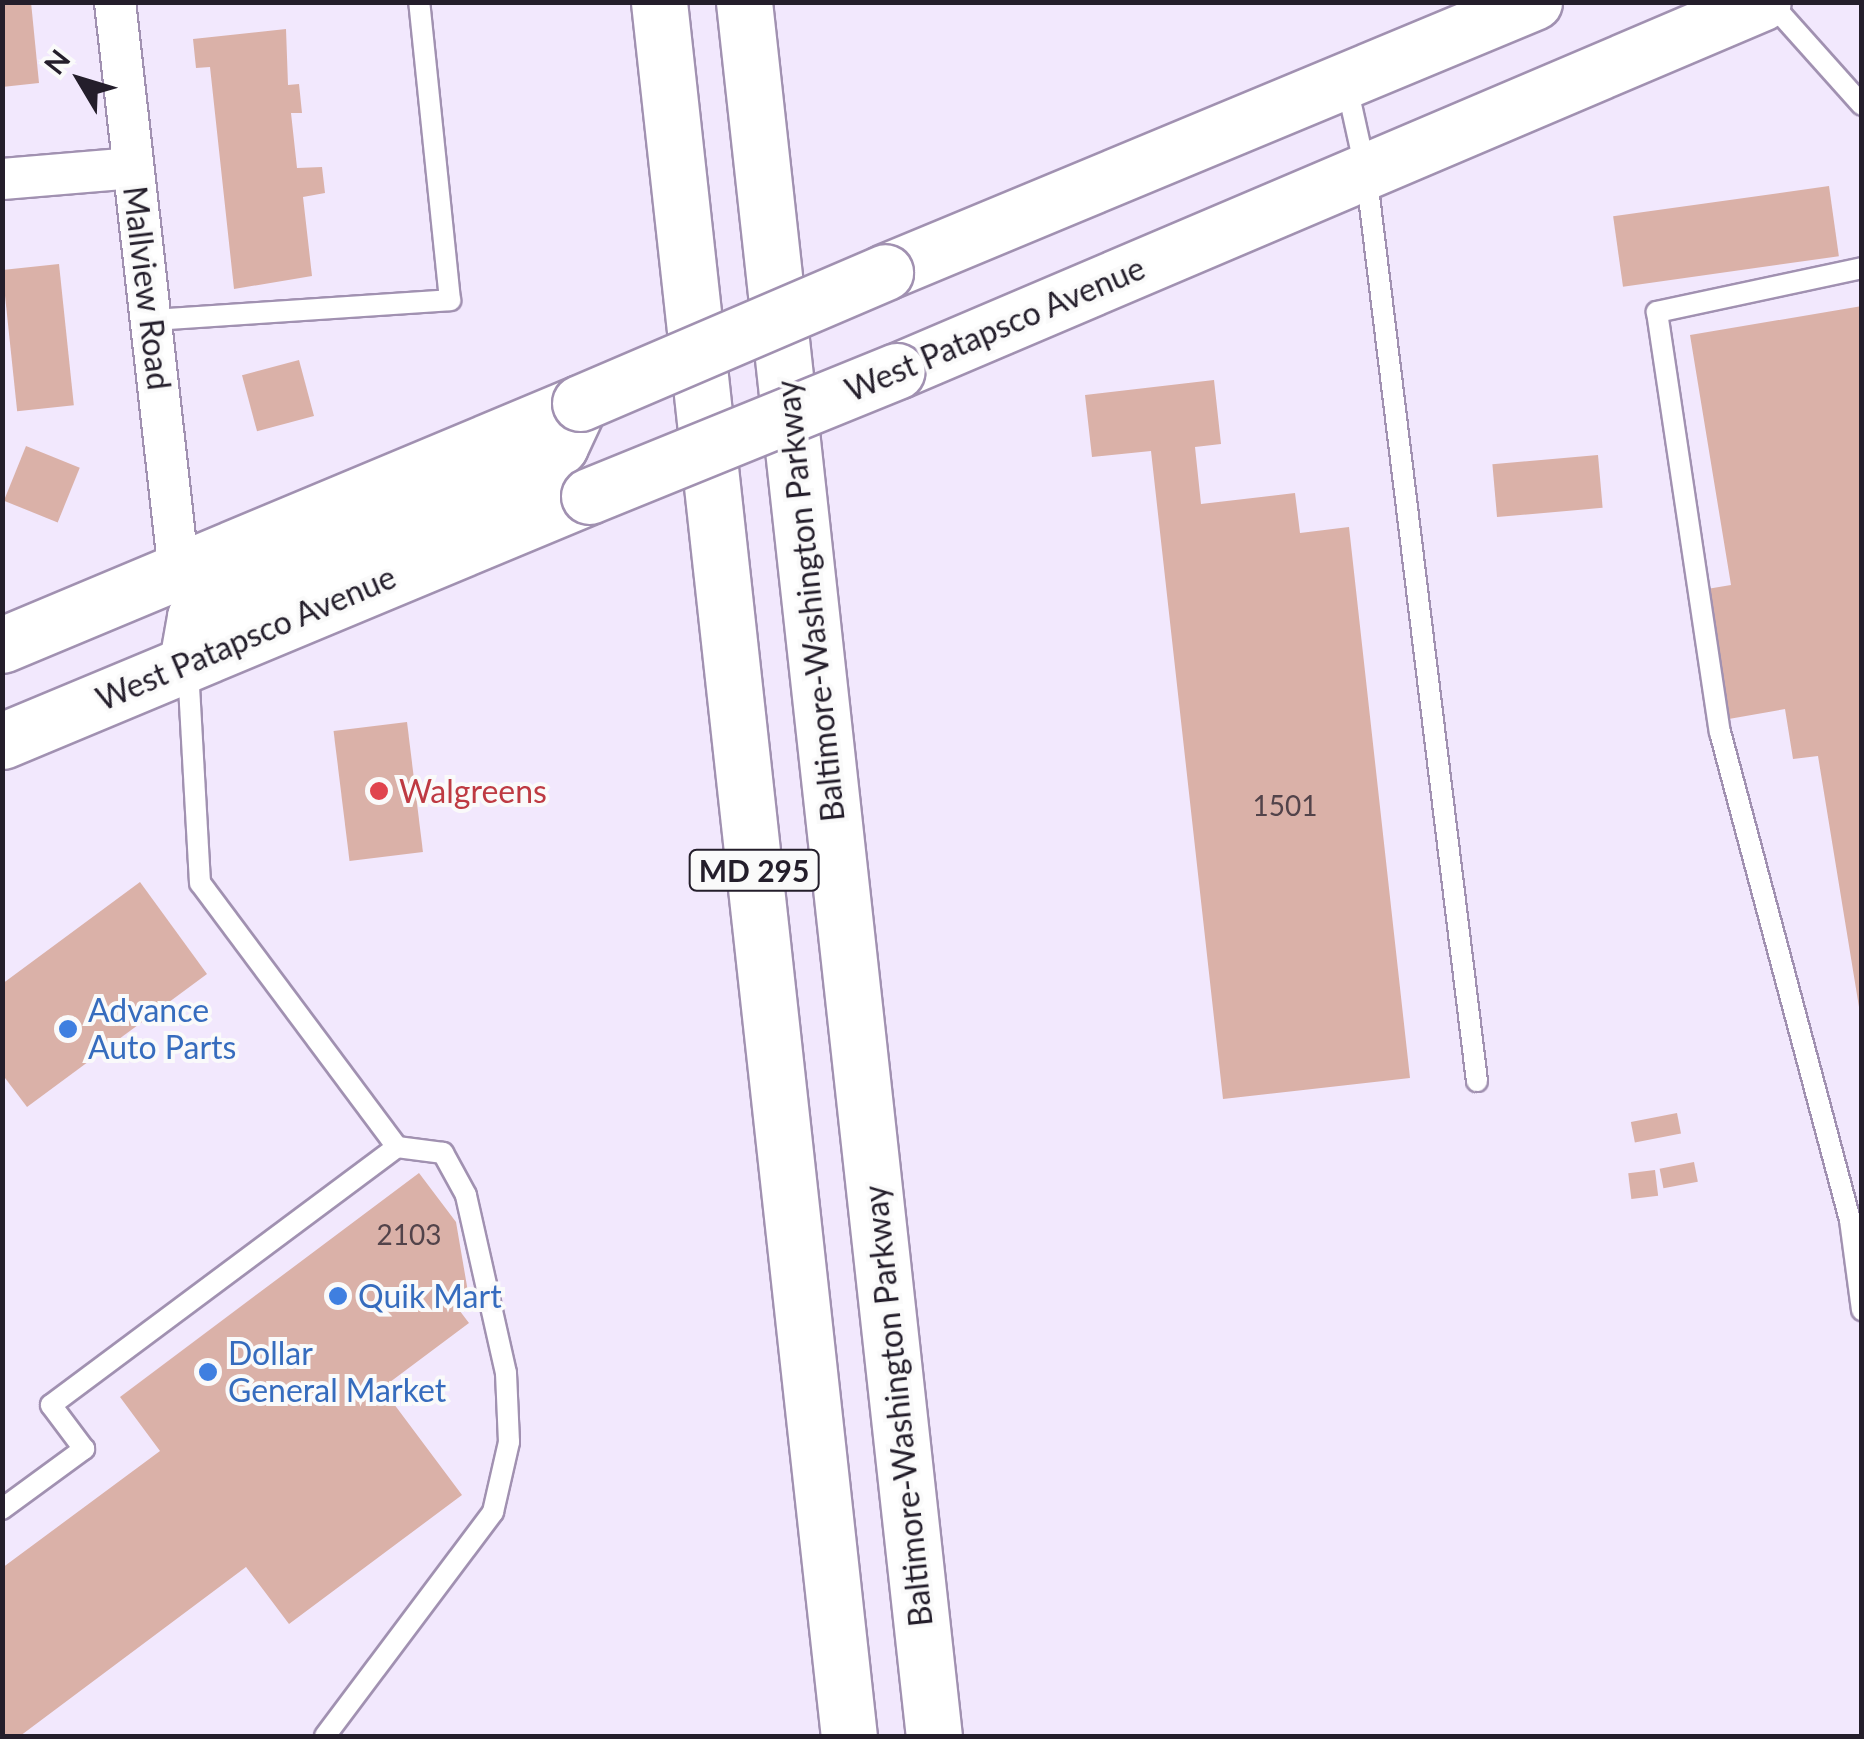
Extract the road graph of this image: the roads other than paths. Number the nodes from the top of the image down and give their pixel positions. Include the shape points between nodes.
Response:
1 (115, 2) edge
2 (419, 2) edge
3 (659, 2) edge
4 (744, 2) edge
5 (1534, 2) edge
6 (1767, 2) edge
7 (1345, 80) junction
8 (1862, 105) edge
9 (132, 168) junction
10 (1366, 172) junction
11 (2, 180) edge
12 (1862, 268) edge
13 (152, 320) junction
14 (580, 403) junction
15 (179, 573) junction
16 (2, 645) edge
17 (187, 662) junction
18 (2, 740) edge
19 (1477, 1081) dead end
20 (396, 1147) junction
21 (1862, 1310) edge
22 (2, 1509) edge
23 (326, 1736) edge
24 (848, 1736) edge
25 (934, 1736) edge

1 - 9 street, Mallview Road
2 - 13 lane via 450,300
3 - 24 main road, MD 295
4 - 25 main road, Baltimore-Washington Parkway / MD 295
5 - 7 main road
6 - 8 lane
6 - 10 main road, West Patapsco Avenue
7 - 10 lane
7 - 14 main road, bridge
9 - 11 street
9 - 13 street, Mallview Road
10 - 17 main road, West Patapsco Avenue, bridge
10 - 19 lane
12 - 21 lane via 1657,312 1720,732 1850,1220
13 - 15 street, Mallview Road
14 - 15 main road
14 - 17 main road via 560,446 544,462 205,607 194,617
15 - 16 main road
17 - 18 main road, West Patapsco Avenue
17 - 20 lane via 200,882
20 - 22 lane via 52,1405 84,1449
20 - 23 lane via 443,1153 466,1195 506,1373 509,1442 494,1512

